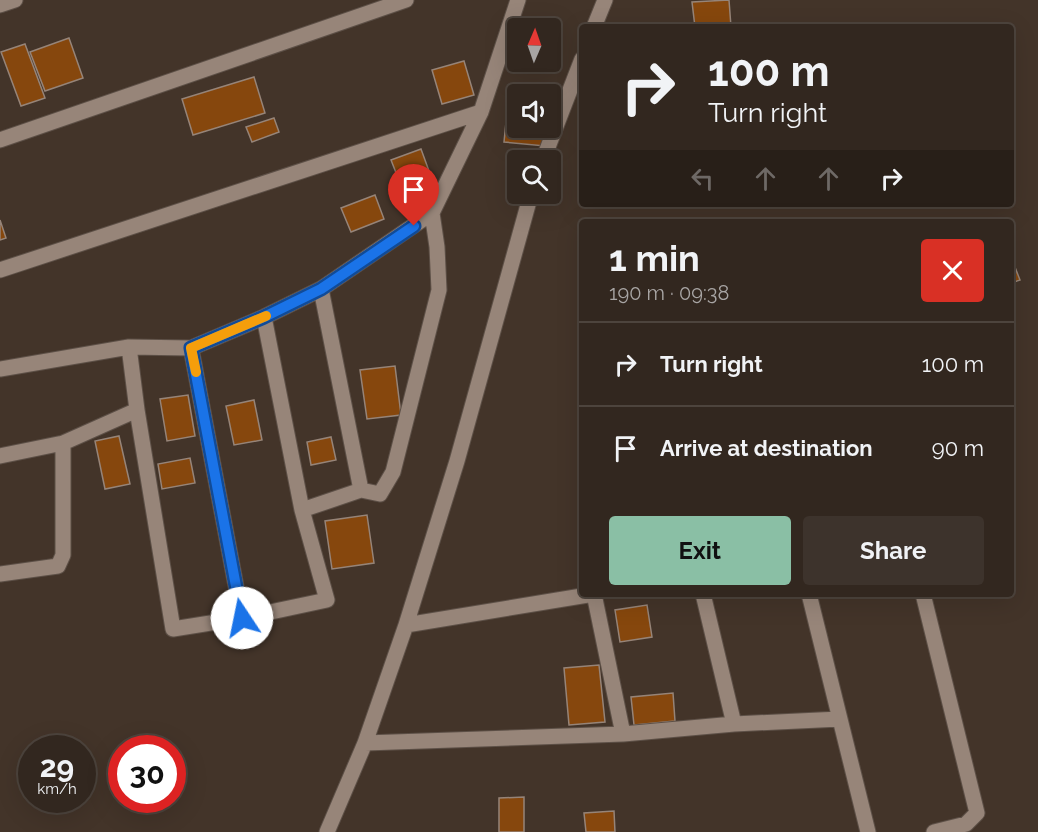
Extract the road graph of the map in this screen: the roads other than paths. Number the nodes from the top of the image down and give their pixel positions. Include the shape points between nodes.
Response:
1 (15, 0) edge
2 (406, 0) edge
3 (518, 0) edge
4 (605, 0) edge
5 (0, 5) edge
6 (595, 24) edge
7 (579, 67) edge
8 (481, 112) junction
9 (0, 140) edge
10 (547, 150) edge
11 (528, 204) edge
12 (432, 213) junction
13 (0, 270) edge
14 (321, 289) junction
15 (264, 317) junction
16 (129, 347) junction
17 (191, 348) junction
18 (0, 369) edge
19 (137, 410) junction
20 (63, 443) junction
21 (0, 456) edge
22 (362, 490) junction
23 (302, 510) junction
24 (0, 574) edge
25 (579, 596) edge
26 (595, 597) edge
27 (704, 597) edge
28 (811, 597) edge
29 (924, 597) edge
30 (242, 618) junction
31 (405, 625) junction
32 (840, 719) junction
33 (734, 724) junction
34 (623, 734) junction
35 (365, 743) junction
36 (327, 832) edge
37 (868, 832) edge
38 (934, 832) edge

1 - 5 street
2 - 9 street
3 - 8 street
4 - 6 street
7 - 10 street
8 - 12 street
8 - 13 street
11 - 31 street via 457,461
12 - 14 street
12 - 22 street via 439,290 396,461 380,494
14 - 15 street
14 - 22 street
15 - 17 street
15 - 23 street
16 - 17 street
16 - 18 street
16 - 19 street
17 - 30 street
19 - 20 street
19 - 30 street via 173,630
20 - 21 street
20 - 24 street via 63,555 58,566
22 - 23 street
23 - 30 street via 327,600
25 - 31 street
26 - 34 street
27 - 33 street
28 - 32 street
29 - 38 street via 976,813 966,824
31 - 35 street
32 - 33 street
32 - 37 street
33 - 34 street
34 - 35 street
35 - 36 street

